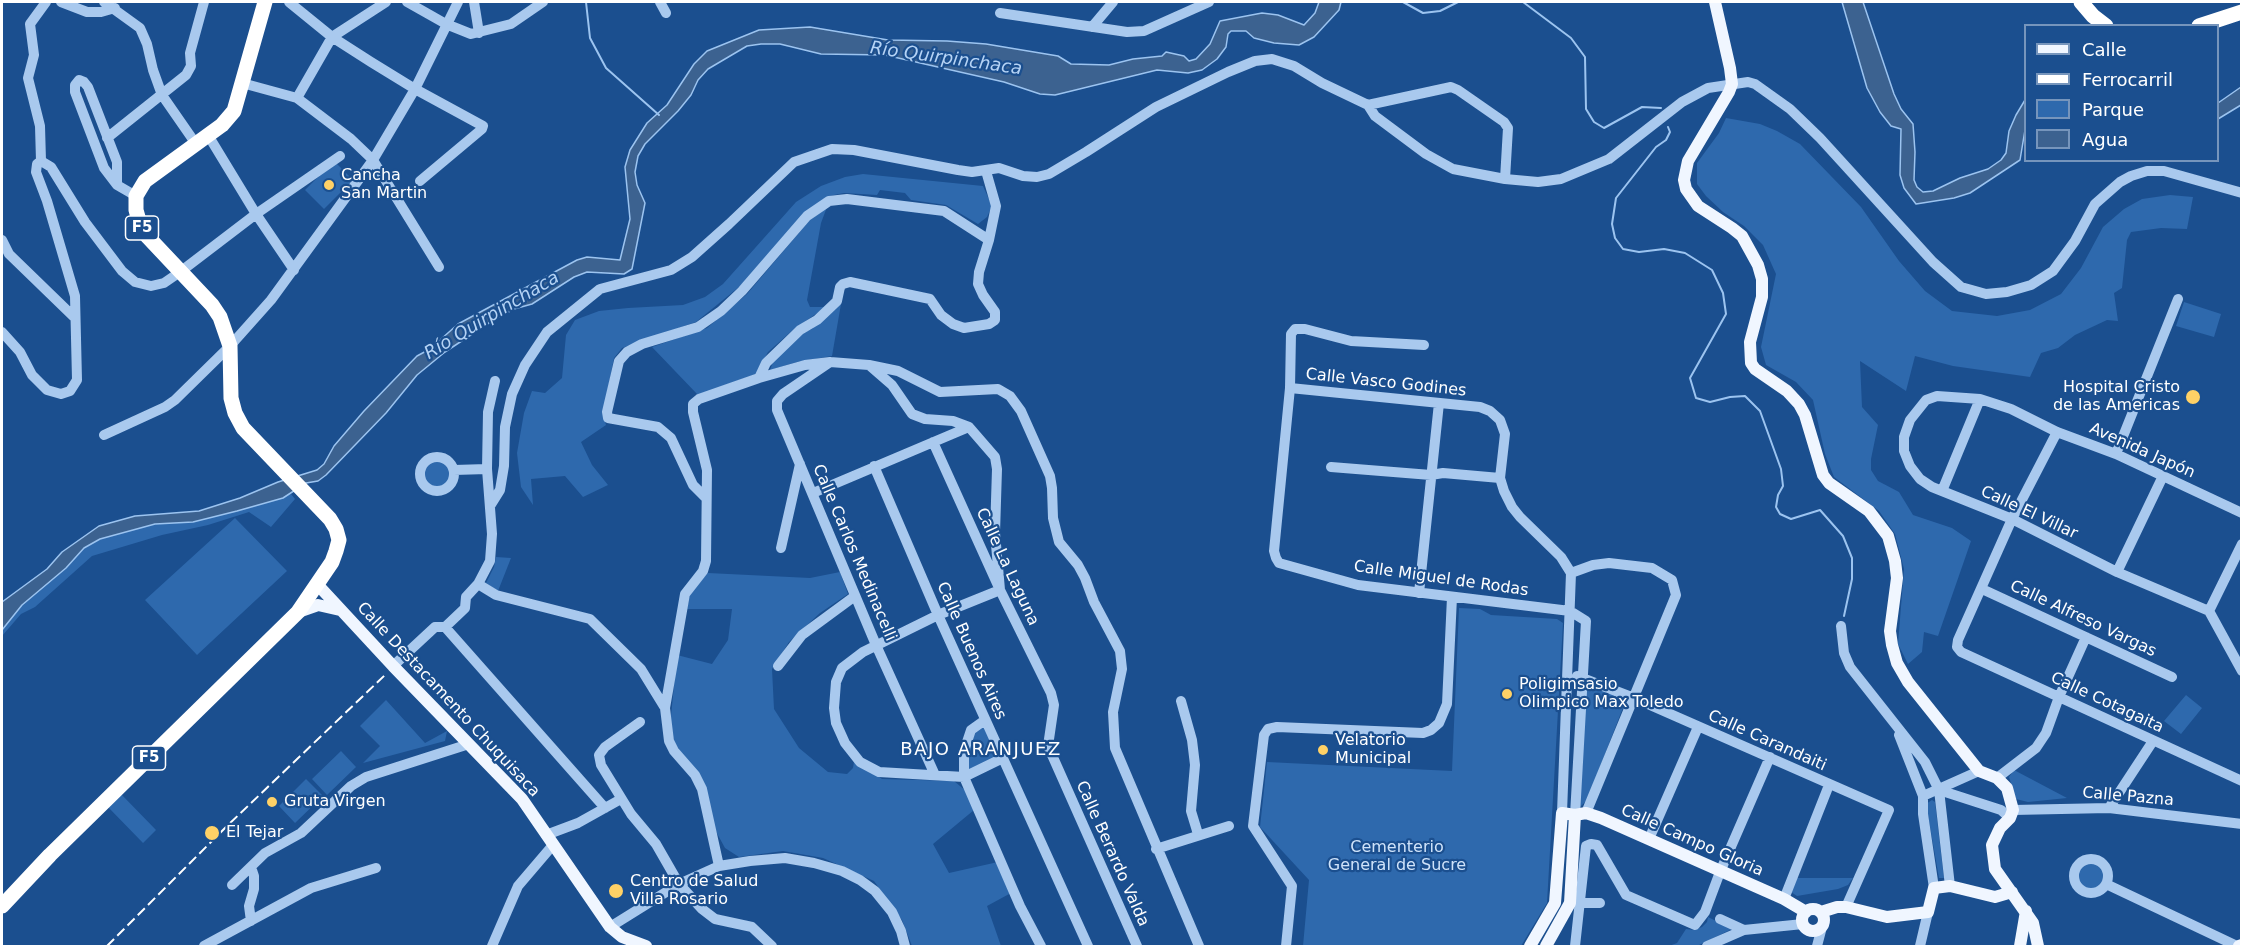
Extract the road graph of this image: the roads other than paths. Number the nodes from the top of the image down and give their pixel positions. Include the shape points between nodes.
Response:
1 (46, 2) edge
2 (61, 2) edge
3 (104, 2) edge
4 (204, 2) edge
5 (265, 2) edge
6 (289, 2) edge
7 (386, 2) edge
8 (407, 2) edge
9 (458, 2) edge
10 (474, 2) edge
11 (543, 2) edge
12 (660, 2) edge
13 (1113, 2) edge
14 (1209, 2) edge
15 (1715, 2) edge
16 (2081, 2) edge
17 (115, 8) junction
18 (2241, 12) edge
19 (666, 13) dead end
20 (1000, 13) dead end
21 (446, 24) junction
22 (2103, 24) edge
23 (2205, 24) edge
24 (1092, 27) junction
25 (479, 33) junction
26 (332, 37) junction
27 (242, 83) junction
28 (1730, 88) junction
29 (415, 89) junction
30 (162, 95) junction
31 (297, 98) junction
32 (1368, 105) junction
33 (107, 138) junction
34 (202, 140) junction
35 (340, 156) dead end
36 (373, 160) junction
37 (41, 161) junction
38 (986, 171) junction
39 (1505, 179) junction
40 (420, 181) dead end
41 (117, 185) junction
42 (2241, 193) edge
43 (136, 196) junction
44 (255, 214) junction
45 (2, 240) edge
46 (989, 240) junction
47 (5, 256) edge
48 (439, 267) dead end
49 (294, 270) junction
50 (180, 272) junction
51 (2178, 299) dead end
52 (75, 318) junction
53 (2, 332) edge
54 (1424, 345) dead end
55 (230, 346) junction
56 (830, 362) junction
57 (869, 365) junction
58 (759, 378) junction
59 (495, 381) dead end
60 (1290, 388) junction
61 (1980, 399) junction
62 (1926, 400) joint
63 (1439, 403) junction
64 (969, 427) junction
65 (2057, 432) junction
66 (104, 435) dead end
67 (933, 442) junction
68 (2116, 454) junction
69 (800, 465) junction
70 (874, 466) junction
71 (1331, 467) dead end
72 (487, 469) junction
73 (454, 470) dead end
74 (1431, 475) junction
75 (2163, 476) junction
76 (1500, 478) junction
77 (1942, 491) junction
78 (813, 493) junction
79 (706, 498) junction
80 (490, 506) junction
81 (2241, 513) edge
82 (2012, 519) junction
83 (2241, 544) edge
84 (781, 548) dead end
85 (2117, 572) junction
86 (1571, 573) junction
87 (317, 584) junction
88 (478, 584) junction
89 (1982, 588) junction
90 (1000, 590) junction
91 (1419, 592) junction
92 (855, 596) junction
93 (1452, 597) junction
94 (341, 610) junction
95 (1570, 611) junction
96 (2209, 611) junction
97 (297, 612) junction
98 (938, 615) junction
99 (1841, 626) dead end
100 (445, 627) junction
101 (2086, 637) junction
102 (876, 645) junction
103 (393, 666) junction
104 (778, 666) dead end
105 (2241, 670) edge
106 (1567, 675) junction
107 (1582, 677) junction
108 (2172, 677) dead end
109 (2059, 697) junction
110 (1634, 698) junction
111 (1181, 701) dead end
112 (1054, 705) joint
113 (665, 708) junction
114 (986, 720) junction
115 (640, 722) dead end
116 (1894, 724) junction
117 (1698, 727) junction
118 (2153, 741) junction
119 (469, 744) junction
120 (1770, 757) junction
121 (1003, 758) junction
122 (1979, 771) junction
123 (935, 775) junction
124 (964, 777) junction
125 (1997, 778) junction
126 (2241, 781) edge
127 (1830, 785) junction
128 (1939, 790) junction
129 (1923, 796) junction
130 (621, 799) junction
131 (605, 808) junction
132 (2109, 808) junction
133 (1562, 813) junction
134 (1580, 814) junction
135 (2011, 814) junction
136 (2241, 824) edge
137 (1230, 826) dead end
138 (1198, 834) junction
139 (1649, 839) junction
140 (550, 840) junction
141 (1156, 849) junction
142 (719, 866) junction
143 (251, 867) junction
144 (376, 868) dead end
145 (1720, 872) junction
146 (2106, 884) dead end
147 (232, 885) dead end
148 (679, 885) junction
149 (1950, 886) junction
150 (1934, 888) junction
151 (2013, 892) junction
152 (1784, 899) junction
153 (1554, 903) junction
154 (1575, 903) junction
155 (1600, 903) dead end
156 (2, 906) edge
157 (1846, 907) junction
158 (2026, 911) junction
159 (1806, 912) junction
160 (1821, 912) junction
161 (1928, 912) junction
162 (1720, 919) dead end
163 (251, 921) junction
164 (1803, 924) junction
165 (610, 927) junction
166 (1822, 927) junction
167 (1744, 930) junction
168 (1084, 945) edge
169 (204, 946) edge
170 (492, 946) edge
171 (646, 946) edge
172 (772, 946) edge
173 (905, 946) edge
174 (1041, 946) edge
175 (1137, 946) edge
176 (1199, 946) edge
177 (1286, 946) edge
178 (1530, 946) edge
179 (1546, 946) edge
180 (1575, 946) edge
181 (1707, 946) edge
182 (1817, 946) edge
183 (1920, 946) edge
184 (2020, 946) edge
185 (2038, 946) edge
186 (2239, 946) edge

1 - 37 street via 30,24 34,55 28,78 40,126
2 - 17 street via 87,12
3 - 17 street
4 - 30 street via 190,53 191,66
5 - 27 highway, F5
6 - 26 street
7 - 26 street
8 - 21 street
9 - 21 street
10 - 25 street
11 - 25 street via 511,24
12 - 19 street
13 - 24 street
14 - 24 street via 1144,31
15 - 28 main road via 1730,68
16 - 22 highway
17 - 30 street via 140,28
18 - 23 highway
20 - 24 street
21 - 25 street via 471,34
21 - 29 street
26 - 29 street
26 - 31 street
27 - 31 street
27 - 34 highway, F5 via 234,111
28 - 39 street via 1708,88 1682,102 1609,159 1576,173 1538,182
28 - 42 street via 1748,82 1755,84 1791,109 1933,262 1961,287 1986,294 2031,285 2054,272 2095,204 2131,176 2164,171
28 - 122 main road via 1688,160 1686,189 1698,206 1742,237 1758,265 1762,297 1750,342 1751,363 1799,404 1829,483 1869,511 1888,537 1897,578 1890,631 1897,663
29 - 36 street
29 - 40 street via 483,126
30 - 33 street
30 - 34 street
31 - 36 street
32 - 38 street via 1294,66 1272,59 1255,61 1156,107 1049,174 1036,177 999,168
32 - 39 street via 1375,116 1453,169
32 - 39 street via 1451,87 1458,90 1508,128
33 - 41 street via 117,162
33 - 41 street via 88,87 79,80 75,92 104,168
34 - 43 highway, F5 via 145,181
34 - 44 street
35 - 44 street
36 - 48 street
36 - 49 street
37 - 50 street via 51,167 85,222 135,282 151,286
37 - 52 street via 36,172 75,296
38 - 46 street via 996,206
38 - 80 street via 832,149 794,162 722,231 671,270 600,289 547,332 525,365 512,394 505,428 500,490
41 - 43 street
43 - 50 highway, F5 via 140,224
44 - 49 street
44 - 50 street
45 - 47 street
46 - 58 street via 978,284 995,312 995,320 989,324 953,324 930,299 850,282 840,287 837,301 818,320 800,330 766,363
46 - 79 street via 944,211 847,199 829,201 807,216 721,311 698,327 627,352 619,361 608,418 658,427 671,438 693,485
47 - 52 street
49 - 55 street
50 - 55 highway, F5 via 220,317
51 - 68 street
52 - 53 street via 77,380 70,391 61,394 47,390
54 - 60 street via 1352,341 1295,329 1291,334
55 - 66 street via 165,407
55 - 87 highway, F5 via 231,398 243,428 336,529 339,540 332,562
56 - 57 street
56 - 58 street
56 - 69 street, Calle Carlos Medinacelli via 777,401 777,410
57 - 64 street via 892,385 912,414
57 - 141 street via 898,371 940,392 998,389 1010,396 1021,411 1050,476 1059,542 1082,572 1120,651 1122,669 1113,712 1115,748
58 - 79 street via 693,404 707,470
59 - 72 street via 488,412
60 - 63 street, Calle Vasco Godines
60 - 91 street, Calle Miguel de Rodas via 1274,550 1279,563 1358,585
61 - 62 street, Avenida Japón via 1938,396
61 - 65 street, Avenida Japón via 2011,409
61 - 77 street
62 - 77 street, Calle El Villar via 1910,420 1904,451 1920,479
63 - 74 street
63 - 76 street, Calle Vasco Godines via 1480,407 1500,420 1505,434
64 - 67 street
64 - 90 street via 995,458
65 - 68 street, Avenida Japón
65 - 82 street
67 - 70 street
67 - 90 street, Calle La Laguna
68 - 75 street, Avenida Japón
69 - 78 street, Calle Carlos Medinacelli
69 - 84 street
70 - 78 street
70 - 98 street, Calle Buenos Aires
71 - 74 street
72 - 73 street
72 - 80 street
74 - 76 street
74 - 91 street
75 - 81 street, Avenida Japón
75 - 85 street
76 - 86 street via 1512,507 1561,557
77 - 82 street, Calle El Villar
78 - 92 street, Calle Carlos Medinacelli
79 - 113 street via 706,561 685,594
80 - 88 street via 490,561
82 - 85 street, Calle El Villar
82 - 89 street
83 - 96 street
85 - 96 street, Calle El Villar
86 - 95 street
86 - 110 street via 1609,563 1652,568 1672,580 1676,595
87 - 94 main road, Calle Destacamento Chuquisaca
87 - 97 highway, F5
88 - 100 street via 466,597 465,608
88 - 113 street via 496,595 590,619 640,669
89 - 101 street, Calle Alfreso Vargas
89 - 109 street, Calle Cotagaita via 1957,647
90 - 98 street
90 - 112 street, Calle La Laguna
91 - 93 street, Calle Miguel de Rodas
92 - 102 street, Calle Carlos Medinacelli
92 - 104 street via 802,635
93 - 95 street, Calle Miguel de Rodas
93 - 177 street via 1447,704 1439,723 1431,730 1423,733 1277,727 1268,729 1264,735 1253,826 1292,886
94 - 97 main road, Calle Destacamento Chuquisaca via 318,605
94 - 103 main road, Calle Destacamento Chuquisaca
95 - 106 street
95 - 107 street via 1586,621
96 - 105 street
97 - 156 highway, F5
98 - 102 street
98 - 114 street, Calle Buenos Aires
99 - 116 street via 1850,667
100 - 103 street via 435,627
100 - 131 street
101 - 108 street, Calle Alfreso Vargas
101 - 109 street
102 - 123 street, Calle Carlos Medinacelli
102 - 123 street via 842,668 836,682 835,715 845,743 860,762 879,772
103 - 119 main road, Calle Destacamento Chuquisaca
106 - 107 street, Calle Carandaiti
106 - 133 street
107 - 110 street, Calle Carandaiti
107 - 134 street
109 - 118 street, Calle Cotagaita
109 - 125 street via 2036,748
110 - 117 street, Calle Carandaiti
110 - 134 street
111 - 138 street via 1192,740 1195,765 1191,811
112 - 175 street, Calle Berardo Valda via 1048,746
113 - 142 street via 674,752 702,789
114 - 121 street, Calle Buenos Aires
114 - 124 street via 971,730 964,752
115 - 130 street via 599,755
116 - 128 street via 1925,762
116 - 129 street
117 - 120 street, Calle Carandaiti
117 - 139 street
118 - 126 street, Calle Cotagaita
118 - 132 street
119 - 140 main road, Calle Destacamento Chuquisaca via 522,799
119 - 143 street via 366,777 301,832 265,853
120 - 127 street, Calle Carandaiti
120 - 145 street
121 - 124 street
121 - 168 street, Calle Buenos Aires
122 - 125 main road
122 - 128 street
123 - 124 street
124 - 174 street
125 - 135 main road via 2007,788
127 - 152 street
127 - 157 street, Calle Carandaiti via 1889,810
128 - 129 street
128 - 135 street
128 - 149 street
129 - 150 street
130 - 131 street
130 - 148 street via 656,844
131 - 140 street
132 - 135 street, Calle Pazna
132 - 136 street, Calle Pazna
133 - 134 main road, Calle Campo Gloria
133 - 153 main road
134 - 139 main road, Calle Campo Gloria
134 - 154 main road
135 - 151 main road via 1992,845 1995,869
137 - 138 street
138 - 141 street
139 - 145 main road, Calle Campo Gloria
140 - 165 main road, Calle Destacamento Chuquisaca
140 - 170 street via 518,886
141 - 176 street
142 - 148 street
142 - 173 street via 785,858 842,871 860,880 892,912
143 - 147 street
143 - 163 street
144 - 163 street via 311,888
145 - 152 main road, Calle Campo Gloria
145 - 154 street via 1705,912 1695,925 1626,895 1597,845 1591,844 1586,846
146 - 186 street
148 - 165 street
148 - 172 street via 715,919 752,927
149 - 150 main road
149 - 151 main road via 1995,897
150 - 161 main road
151 - 158 main road
152 - 159 main road, Calle Campo Gloria
153 - 154 street
153 - 178 main road
154 - 155 street
154 - 179 main road
154 - 180 street
157 - 160 main road
157 - 161 main road via 1887,917
158 - 184 main road
158 - 185 main road
159 - 160 main road
159 - 164 main road
160 - 166 main road
161 - 183 street
162 - 167 street
163 - 169 street
164 - 166 main road via 1812,931
164 - 167 street
165 - 171 main road, Calle Destacamento Chuquisaca via 622,937
166 - 182 street
167 - 181 street

